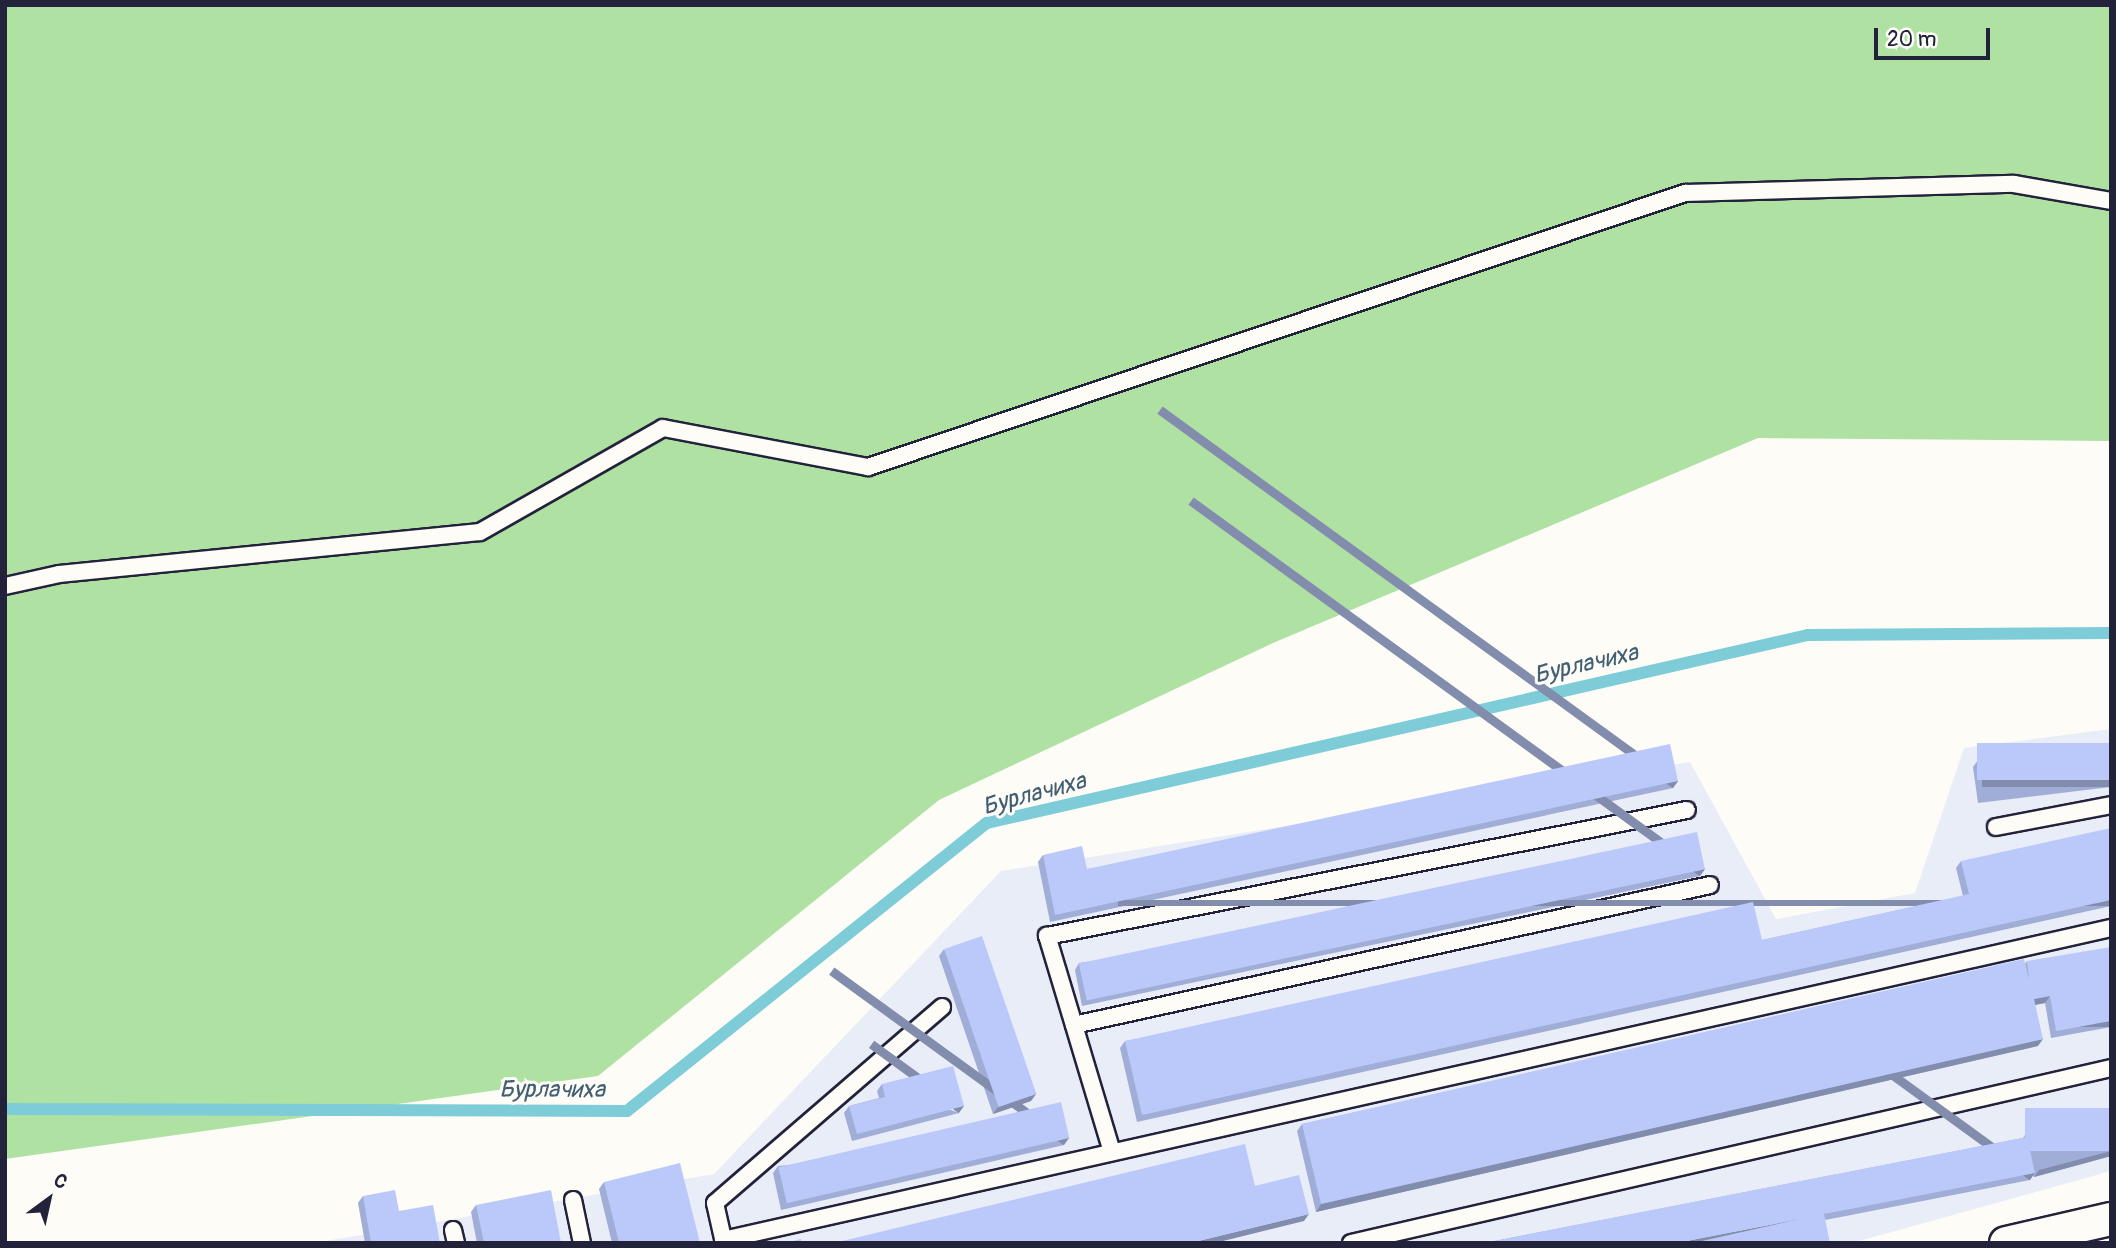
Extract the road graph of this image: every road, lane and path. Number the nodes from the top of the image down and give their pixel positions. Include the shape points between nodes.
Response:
1 (2111, 201) edge
2 (5, 586) edge
3 (2111, 805) edge
4 (1687, 810) dead end
5 (1996, 827) dead end
6 (1710, 885) dead end
7 (2111, 928) edge
8 (942, 1007) dead end
9 (1074, 1025) junction
10 (2111, 1068) edge
11 (1112, 1152) junction
12 (573, 1200) dead end
13 (2111, 1219) edge
14 (723, 1241) edge
15 (582, 1243) edge
16 (1351, 1243) edge
17 (2006, 1243) edge

1 - 2 lane via 2014,184 1685,193 868,467 663,428 480,532 58,574
3 - 5 lane
4 - 9 lane via 1047,936
6 - 9 lane
7 - 11 lane
8 - 14 lane via 715,1203
9 - 11 lane
10 - 16 lane
11 - 14 lane
12 - 15 lane
13 - 17 street

